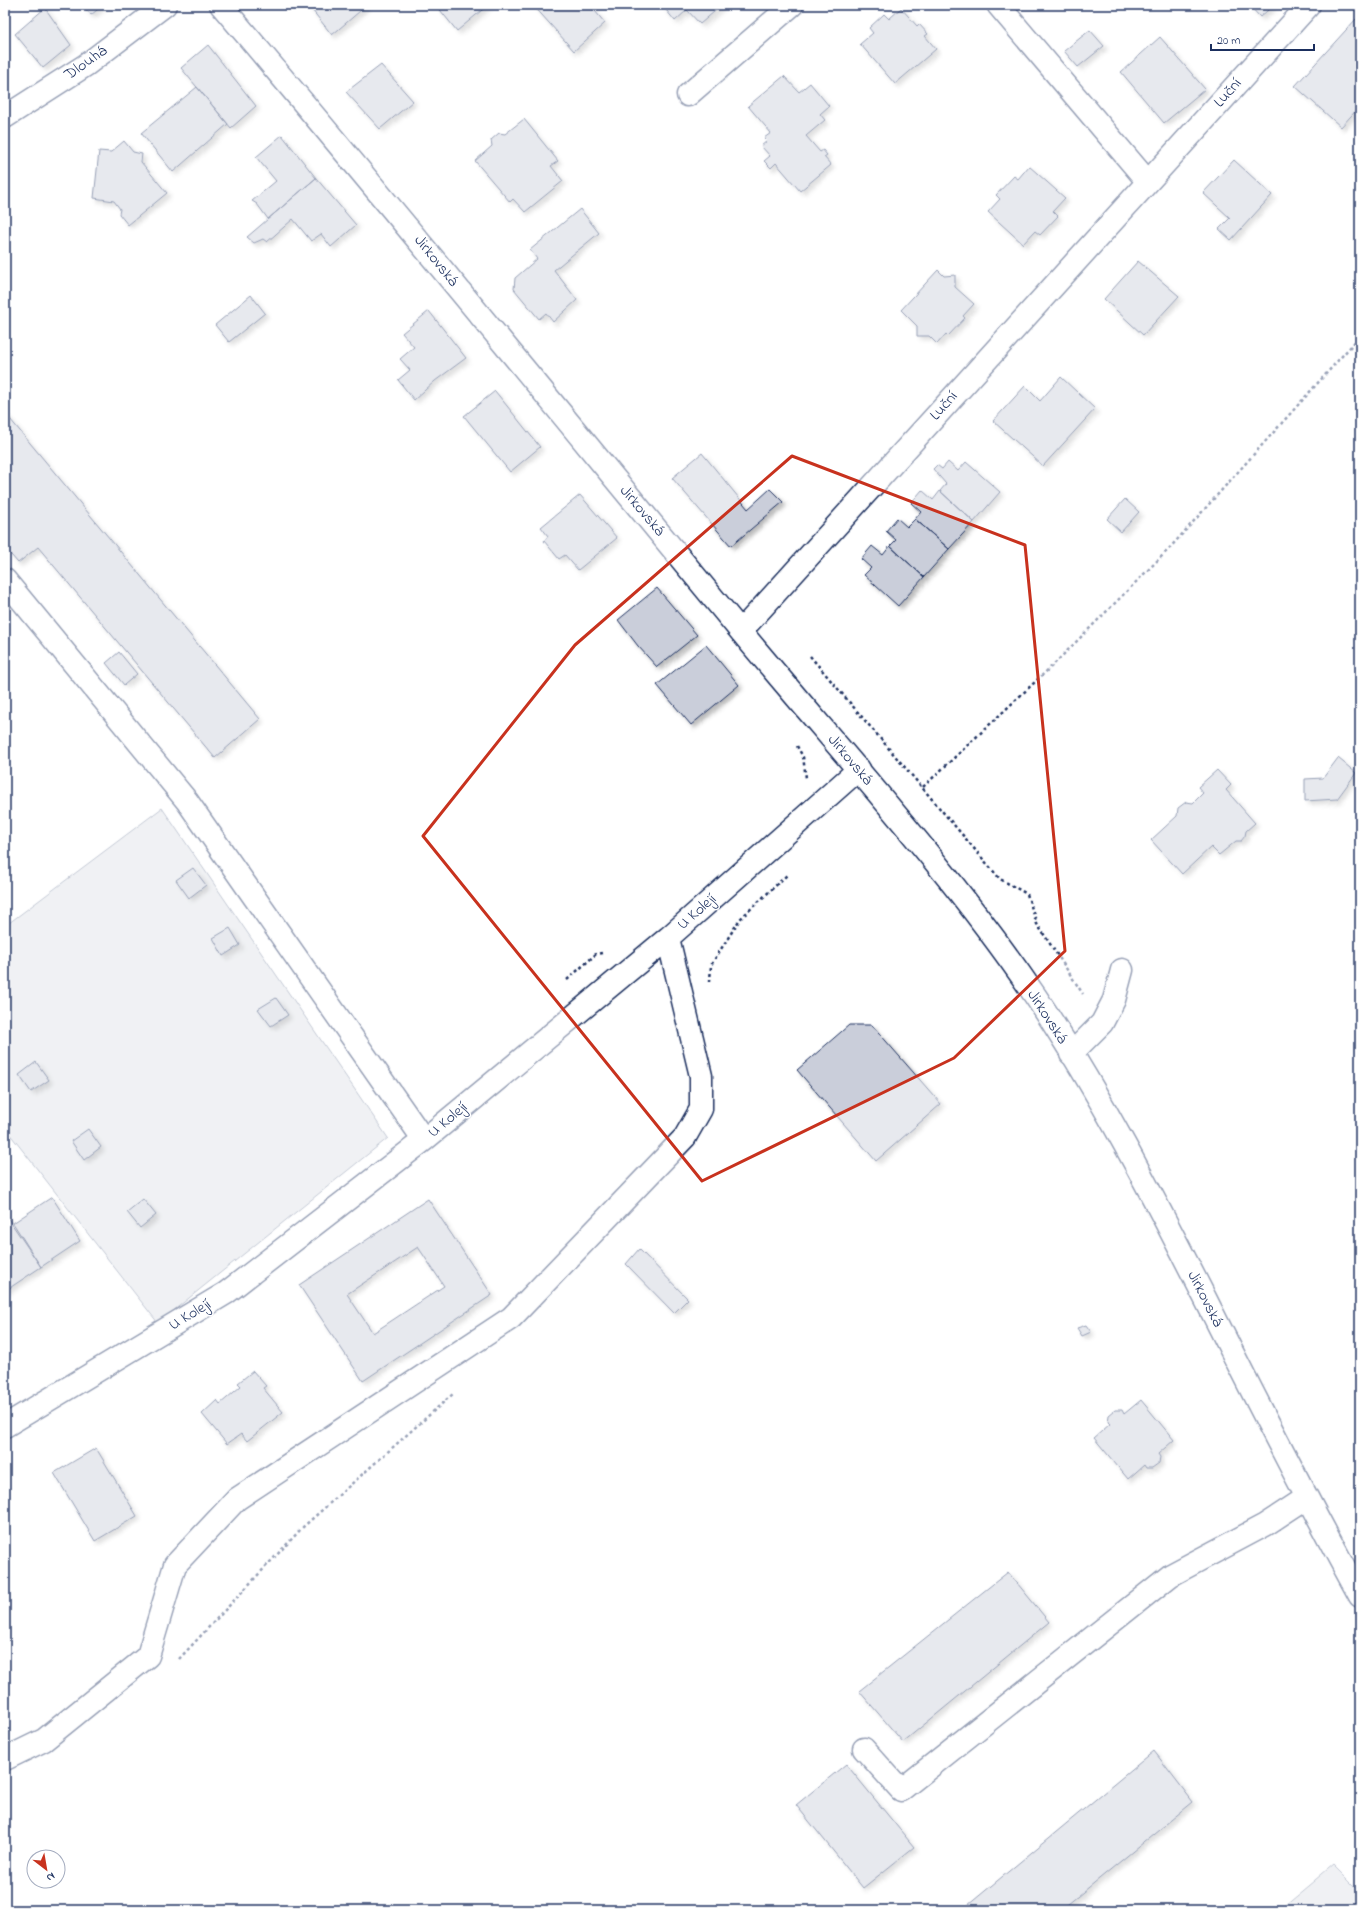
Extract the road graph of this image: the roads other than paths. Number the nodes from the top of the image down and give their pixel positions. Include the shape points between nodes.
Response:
1 (165, 5) edge
2 (221, 5) edge
3 (792, 5) edge
4 (998, 5) edge
5 (1309, 5) edge
6 (688, 95) dead end
7 (5, 117) edge
8 (1148, 182) junction
9 (5, 580) edge
10 (741, 631) junction
11 (859, 769) junction
12 (668, 938) junction
13 (1122, 970) dead end
14 (1071, 1054) junction
15 (424, 1140) junction
16 (5, 1426) edge
17 (1306, 1498) junction
18 (1360, 1596) edge
19 (864, 1749) dead end
20 (5, 1759) edge

1 - 7 street, Dlouhá via 86,64
2 - 10 street, Jirkovská via 379,191
3 - 6 street
4 - 8 street
5 - 8 street, Luční
8 - 10 street, Luční
9 - 15 street via 187,801
10 - 11 street, Jirkovská
11 - 12 street, U Kolejí
11 - 14 street, Jirkovská via 949,879 1036,998
12 - 15 street, U Kolejí
12 - 20 street via 701,1076 701,1108 685,1137 511,1318 236,1499 175,1565 148,1656 44,1740
13 - 14 street via 1114,1000 1102,1023
14 - 17 street, Jirkovská via 1147,1184
15 - 16 street, U Kolejí via 226,1293
17 - 18 street, Jirkovská
17 - 19 street via 1265,1525 1171,1575 901,1790

